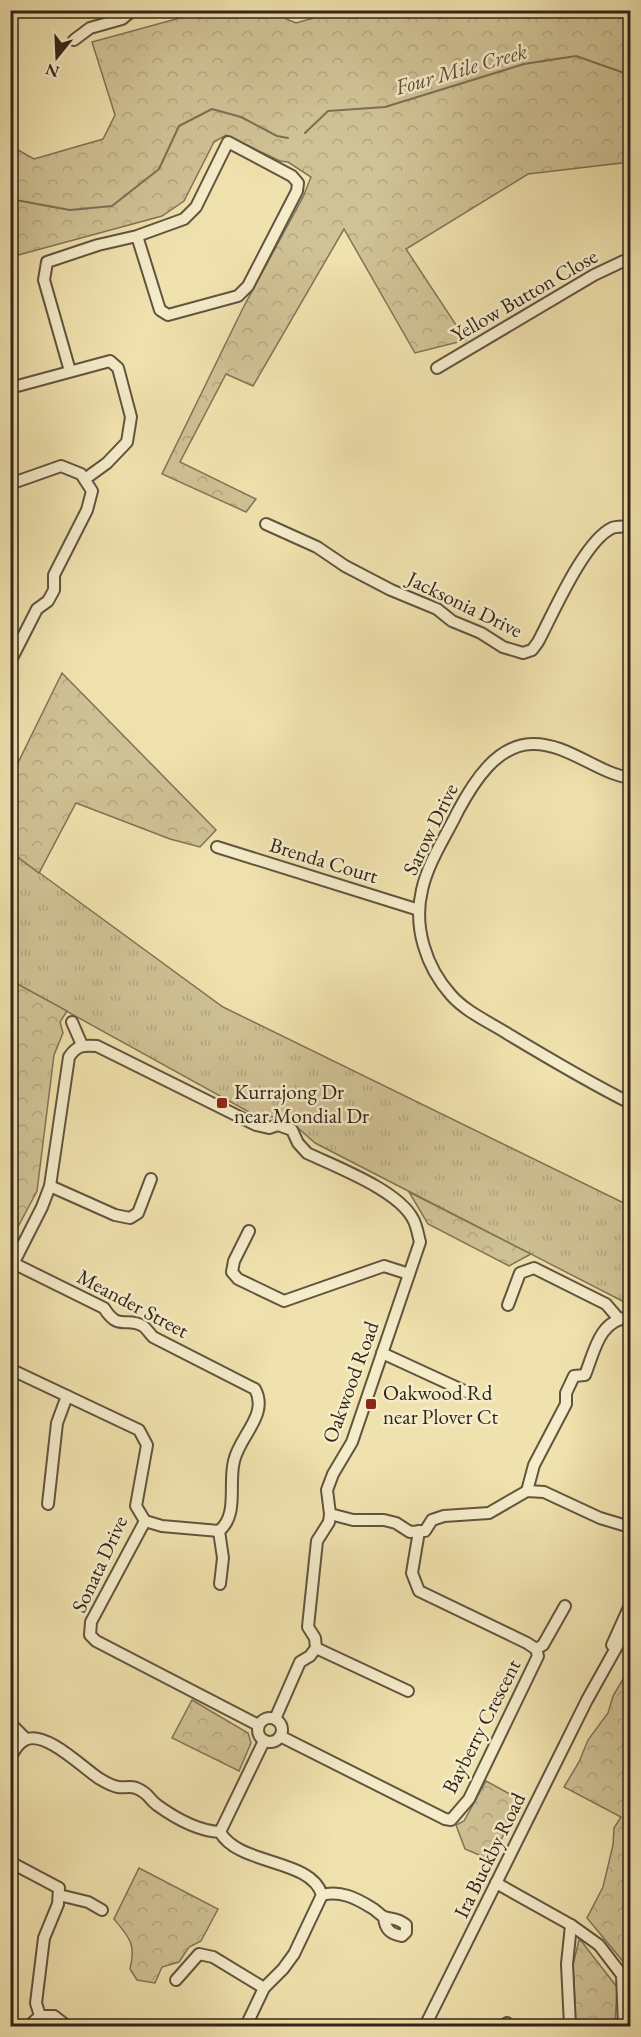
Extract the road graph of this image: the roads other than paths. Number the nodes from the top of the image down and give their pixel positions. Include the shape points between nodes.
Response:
1 (133, 10) edge
2 (74, 39) dead end
3 (137, 236) junction
4 (630, 258) edge
5 (437, 368) dead end
6 (70, 371) junction
7 (10, 388) edge
8 (85, 479) junction
9 (10, 484) edge
10 (266, 524) dead end
11 (630, 526) edge
12 (10, 662) edge
13 (630, 778) edge
14 (217, 847) dead end
15 (419, 910) junction
16 (72, 1022) dead end
17 (82, 1045) junction
18 (630, 1103) edge
19 (152, 1179) dead end
20 (50, 1186) junction
21 (249, 1231) dead end
22 (12, 1266) edge
23 (409, 1274) junction
24 (508, 1305) dead end
25 (630, 1317) edge
26 (618, 1318) junction
27 (382, 1353) junction
28 (10, 1370) edge
29 (471, 1394) dead end
30 (67, 1396) junction
31 (526, 1491) junction
32 (48, 1504) dead end
33 (330, 1514) junction
34 (145, 1521) junction
35 (630, 1527) edge
36 (219, 1531) junction
37 (419, 1531) junction
38 (220, 1584) dead end
39 (630, 1605) edge
40 (565, 1606) dead end
41 (630, 1623) edge
42 (316, 1648) junction
43 (536, 1649) junction
44 (408, 1691) dead end
45 (587, 1700) junction
46 (275, 1719) junction
47 (10, 1723) edge
48 (258, 1725) junction
49 (280, 1736) junction
50 (26, 1739) junction
51 (264, 1741) junction
52 (10, 1758) edge
53 (220, 1832) junction
54 (10, 1862) edge
55 (496, 1883) junction
56 (59, 1895) junction
57 (322, 1895) junction
58 (102, 1910) dead end
59 (384, 1917) dead end
60 (572, 1925) junction
61 (176, 1980) dead end
62 (264, 1988) junction
63 (627, 1991) edge
64 (40, 2016) junction
65 (29, 2026) edge
66 (67, 2026) edge
67 (246, 2026) edge
68 (425, 2026) edge
69 (570, 2026) edge
70 (624, 2026) edge

1 - 2 street via 126,17 90,28
3 - 3 street via 184,219 196,207 228,142 298,183 248,286 238,296 168,315 160,310
3 - 6 street via 47,262 45,280
4 - 5 street, Yellow Button Close via 594,275
6 - 7 street
6 - 8 street via 110,360 118,368 131,417 127,442
8 - 9 street via 61,466
8 - 12 street via 92,491 87,510 54,575 54,590 37,609
10 - 11 street, Jacksonia Drive via 391,590 437,609 502,647 523,654 538,642 585,554 614,527
13 - 15 street, Sarow Drive via 549,745 530,744 501,754 464,801 430,867
14 - 15 street, Brenda Court
15 - 18 street, Sarow Drive via 426,954 452,996 582,1079
16 - 17 street
17 - 20 street via 74,1048 69,1057
17 - 23 street, Oakwood Road via 97,1046 256,1125 278,1125 292,1130 307,1153 400,1202 413,1219 420,1242
19 - 20 street via 138,1213 130,1218
20 - 22 street
21 - 23 street via 232,1272 238,1279 284,1301 384,1266
22 - 36 street, Meander Street via 104,1308 110,1318 123,1324 143,1326 153,1337 255,1389 260,1410 233,1462 227,1525
23 - 27 street, Oakwood Road
24 - 26 street via 520,1273 534,1268 606,1304
25 - 26 street
26 - 31 street via 603,1331 585,1375 574,1376 566,1393 566,1404 534,1465
27 - 29 street
27 - 33 street, Oakwood Road via 352,1442 327,1490
28 - 30 street, Sonata Drive
30 - 32 street via 57,1423
30 - 34 street, Sonata Drive via 139,1430 147,1445 135,1506
31 - 35 street via 544,1492
31 - 37 street via 489,1513 444,1516 432,1520 425,1531
33 - 37 street via 353,1520 384,1520 410,1532
33 - 42 street, Oakwood Road via 316,1541 308,1627
34 - 36 street
34 - 48 street, Sonata Drive via 91,1622 90,1635
36 - 38 street via 223,1558
37 - 43 street, Bayberry Crescent via 412,1573 419,1591
39 - 45 street, Ira Buckby Road
40 - 43 street via 543,1645
41 - 45 street, Ira Buckby Road
42 - 44 street
42 - 46 street via 300,1662
43 - 49 street, Bayberry Crescent via 538,1656 469,1799 451,1820
45 - 55 street, Ira Buckby Road
46 - 48 street via 266,1718
46 - 49 street via 281,1726
47 - 50 street
48 - 51 street via 257,1732
49 - 51 street via 272,1742
50 - 52 street
50 - 53 street via 36,1738 54,1746 108,1783 134,1787 148,1794 154,1803 177,1818 207,1831
51 - 53 street
53 - 57 street via 225,1840 260,1859 284,1865 313,1880
54 - 56 street via 59,1888
55 - 60 street
55 - 68 street, Ira Buckby Road
56 - 58 street
56 - 64 street via 44,1938 36,2003
57 - 59 street via 343,1894
57 - 62 street via 294,1954
60 - 63 street via 599,1945 622,1975
60 - 69 street via 567,1964
61 - 62 street via 199,1954 213,1957
62 - 67 street
63 - 70 street
64 - 65 street
64 - 66 street via 54,2016

